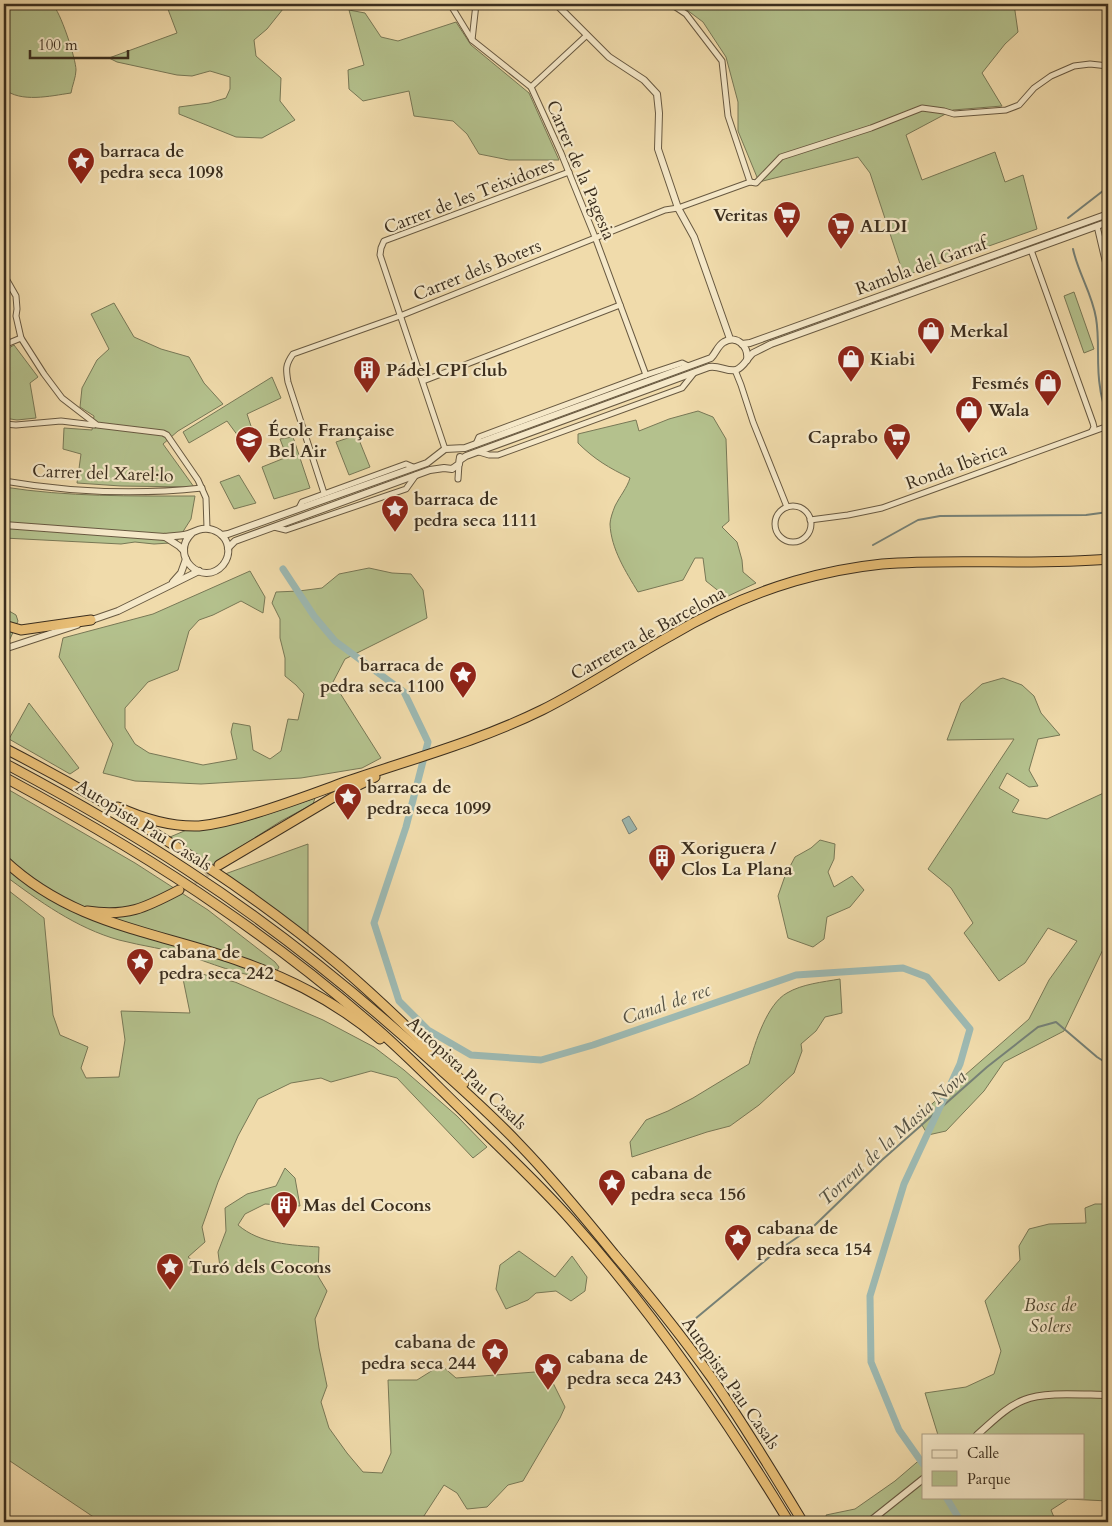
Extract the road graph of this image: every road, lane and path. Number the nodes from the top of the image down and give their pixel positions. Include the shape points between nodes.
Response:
1 (450, 4) edge
2 (476, 4) edge
3 (556, 4) edge
4 (671, 4) edge
5 (4, 29) edge
6 (587, 35) junction
7 (472, 40) junction
8 (4, 50) edge
9 (1108, 66) edge
10 (531, 88) junction
11 (568, 172) junction
12 (750, 182) junction
13 (678, 208) junction
14 (1108, 214) edge
15 (1108, 222) edge
16 (1097, 226) junction
17 (1075, 230) junction
18 (1066, 233) junction
19 (595, 237) junction
20 (1031, 250) junction
21 (1108, 273) edge
22 (4, 275) edge
23 (620, 305) junction
24 (400, 316) junction
25 (21, 338) junction
26 (730, 340) junction
27 (4, 344) edge
28 (742, 344) junction
29 (716, 352) junction
30 (746, 360) junction
31 (688, 366) junction
32 (724, 368) junction
33 (735, 370) junction
34 (694, 372) junction
35 (646, 375) junction
36 (423, 381) junction
37 (4, 424) edge
38 (97, 425) junction
39 (1108, 426) edge
40 (1092, 430) junction
41 (476, 444) junction
42 (454, 449) junction
43 (443, 451) junction
44 (479, 452) junction
45 (460, 462) junction
46 (413, 467) junction
47 (446, 468) junction
48 (4, 481) edge
49 (202, 488) junction
50 (324, 493) junction
51 (787, 507) junction
52 (299, 508) junction
53 (810, 520) junction
54 (4, 525) edge
55 (208, 528) junction
56 (192, 533) junction
57 (225, 534) junction
58 (165, 537) junction
59 (228, 548) junction
60 (184, 551) junction
61 (186, 559) junction
62 (1108, 559) edge
63 (199, 571) junction
64 (168, 588) junction
65 (91, 620) junction
66 (4, 625) edge
67 (4, 649) edge
68 (4, 748) edge
69 (4, 763) edge
70 (392, 768) junction
71 (4, 777) edge
72 (97, 798) junction
73 (4, 860) edge
74 (219, 865) tunnel mouth
75 (179, 890) tunnel mouth
76 (63, 903) junction
77 (426, 1074) junction
78 (481, 1105) junction
79 (1108, 1395) edge
80 (978, 1434) edge
81 (922, 1480) edge
82 (801, 1519) dead end
83 (789, 1522) edge
84 (869, 1522) edge

1 - 7 street, Carrer de la Pagesia
2 - 7 street
3 - 6 street
4 - 12 street via 686,14 722,62 728,116
5 - 8 street
6 - 10 street
6 - 13 street via 609,57 644,80 657,94 658,149
7 - 10 street, Carrer de la Pagesia
9 - 12 street, Carrer dels Boters via 1074,66 1051,76 1034,88 1019,105 1006,110 954,114 922,108 781,157 756,183
10 - 11 street, Carrer de la Pagesia
11 - 19 street, Carrer de la Pagesia
11 - 24 street, Carrer de les Teixidores via 384,241 380,255
12 - 13 street, Carrer dels Boters
13 - 19 street, Carrer dels Boters
13 - 26 street via 694,237
14 - 17 street, Rambla del Garraf
15 - 16 street, Rambla del Garraf
16 - 17 street, Rambla del Garraf
16 - 21 street
17 - 18 street, Rambla del Garraf
18 - 20 street, Rambla del Garraf
18 - 28 street, Rambla del Garraf
19 - 23 street, Carrer de la Pagesia
19 - 24 street, Carrer dels Boters
20 - 30 street, Rambla del Garraf via 771,344
20 - 40 street via 1094,423
22 - 25 street via 16,296
23 - 35 street, Carrer de la Pagesia
23 - 36 street
24 - 36 street
24 - 50 street, Carrer dels Boters via 293,354 289,360 286,370 288,382
25 - 27 street
25 - 38 street via 62,398
26 - 28 street
26 - 29 street via 721,343
28 - 30 street via 747,352
29 - 31 street via 711,358
29 - 32 street via 717,360
30 - 33 street, Rambla del Garraf via 741,368
31 - 35 street via 682,363
31 - 41 street
32 - 33 street
32 - 34 street via 715,366
33 - 51 street
34 - 44 street
34 - 44 street via 682,388 673,392 498,455
35 - 41 street via 479,437
36 - 43 street
37 - 38 street via 61,421
38 - 49 street via 168,435
39 - 40 street, Ronda Ibèrica
40 - 53 street, Ronda Ibèrica via 882,508
41 - 42 street
42 - 43 street
42 - 45 street
43 - 46 street via 427,463
43 - 47 street via 439,460
44 - 45 street
45 - 47 street via 456,467
45 - 47 street via 458,479
46 - 50 street via 406,464
46 - 52 street
47 - 59 street via 430,470 273,527 235,541
48 - 49 street, Carrer del Xarel·lo via 48,488 132,491
49 - 55 street
50 - 52 street via 302,502
51 - 53 street via 799,507
51 - 53 street via 778,514 775,526 784,540 796,542 806,536
52 - 57 street
54 - 58 street
55 - 56 street
55 - 57 street
56 - 58 street
56 - 60 street
57 - 59 street
58 - 60 street
59 - 63 street via 221,567 211,572
60 - 61 street
61 - 63 street
61 - 64 street via 181,573
62 - 70 highway, Carretera de Barcelona via 882,564 796,580 762,591 700,619 572,694 508,726
63 - 64 street
64 - 65 street
65 - 66 highway via 21,630
65 - 67 street
68 - 72 highway
69 - 78 highway, Autopista Pau Casals via 111,823 229,898 316,962
70 - 72 highway via 235,819 198,826 154,821
70 - 74 highway via 332,798
71 - 77 highway, Autopista Pau Casals via 96,828 221,908 345,1002
72 - 78 highway via 195,859 314,946 413,1032 468,1087
73 - 76 highway via 31,883
75 - 76 highway via 144,907 125,912 96,912
76 - 77 highway via 95,917 242,962 302,987 348,1014
77 - 83 highway, Autopista Pau Casals via 548,1194 652,1319 702,1386
78 - 82 highway, Autopista Pau Casals via 580,1212 662,1312 710,1377
79 - 80 street via 1026,1399
81 - 84 street

